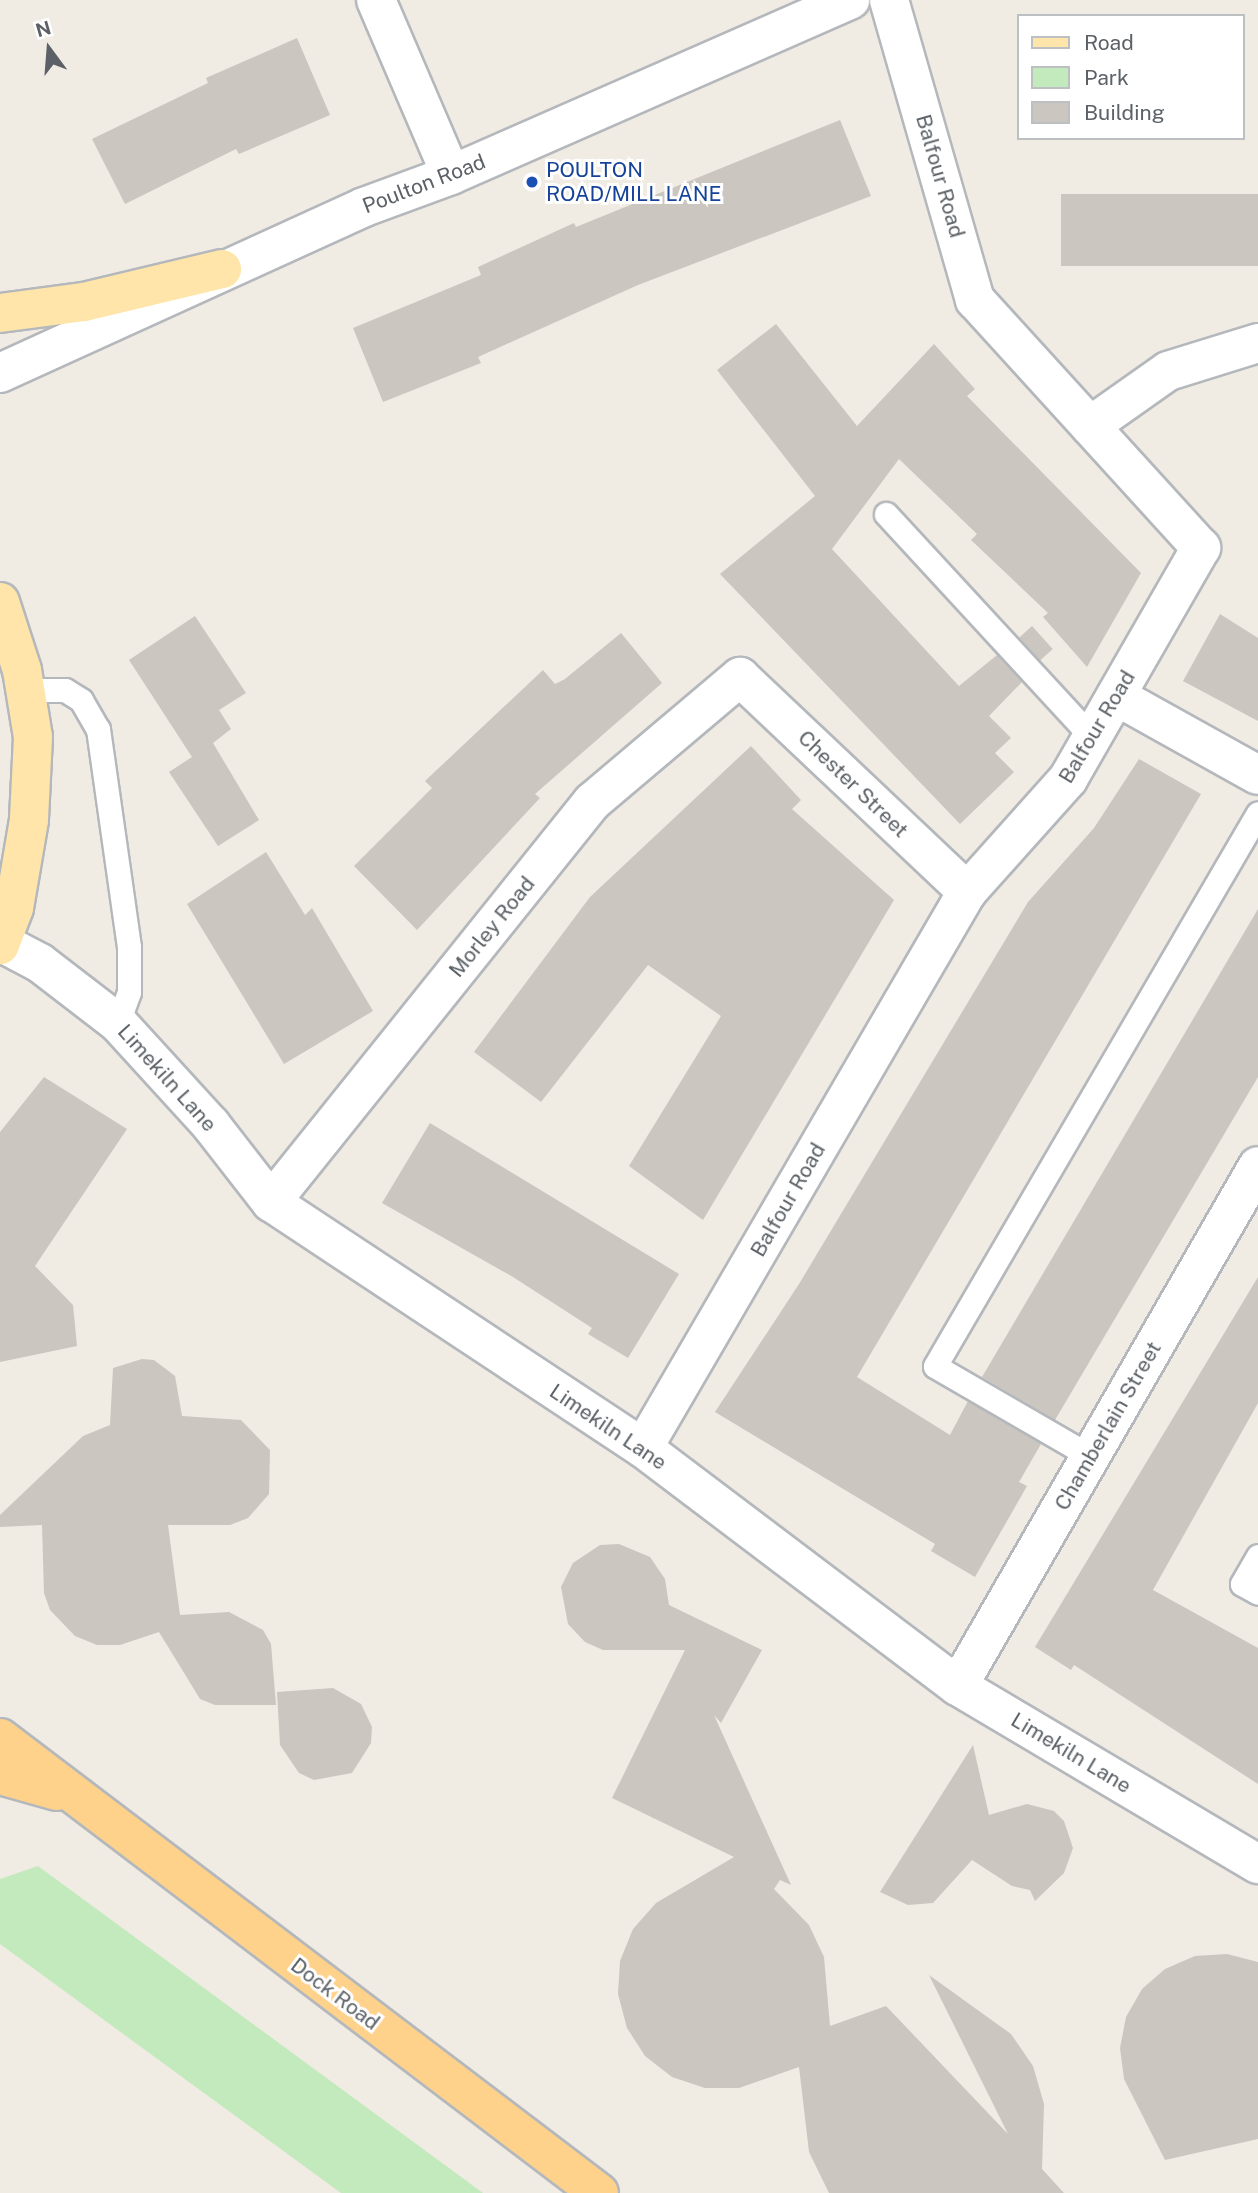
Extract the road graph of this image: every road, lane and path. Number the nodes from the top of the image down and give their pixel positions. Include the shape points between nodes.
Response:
1 (376, 0) edge
2 (850, 0) edge
3 (889, 0) edge
4 (451, 175) junction
5 (222, 269) junction
6 (0, 313) edge
7 (1258, 343) edge
8 (0, 373) edge
9 (1090, 426) junction
10 (887, 514) dead end
11 (0, 602) edge
12 (740, 677) joint
13 (25, 690) junction
14 (1116, 696) junction
15 (1093, 738) junction
16 (1258, 775) edge
17 (1258, 813) edge
18 (967, 892) junction
19 (0, 943) edge
20 (118, 1023) junction
21 (1258, 1166) edge
22 (271, 1202) junction
23 (643, 1448) junction
24 (1090, 1455) junction
25 (1258, 1556) edge
26 (1258, 1593) edge
27 (958, 1686) junction
28 (0, 1738) edge
29 (0, 1775) edge
30 (72, 1796) junction
31 (1257, 1862) edge
32 (598, 2193) edge

1 - 4 street
2 - 4 street, Poulton Road
3 - 9 street, Balfour Road via 975,300
4 - 5 street, Poulton Road
5 - 6 main road via 84,302
5 - 8 street, Poulton Road
7 - 9 street via 1168,371
9 - 14 street, Balfour Road via 1201,548
10 - 15 lane
11 - 13 main road
12 - 18 street, Chester Street
12 - 22 street, Morley Road via 592,802
13 - 19 main road via 33,737 29,820 14,908
13 - 20 lane via 65,690 80,700 98,729 129,947 129,992
14 - 15 street, Balfour Road
14 - 16 street
15 - 18 street, Balfour Road via 1068,779
17 - 24 lane via 935,1366
18 - 23 street, Balfour Road
19 - 20 street, Limekiln Lane via 40,963
20 - 22 street, Limekiln Lane via 211,1125
21 - 24 street, Chamberlain Street
22 - 23 street, Limekiln Lane
23 - 27 street, Limekiln Lane
24 - 27 street, Chamberlain Street
25 - 26 lane via 1242,1584
27 - 31 street, Limekiln Lane
28 - 30 highway, Dock Road
29 - 30 highway, Dock Road
30 - 32 highway, Dock Road

